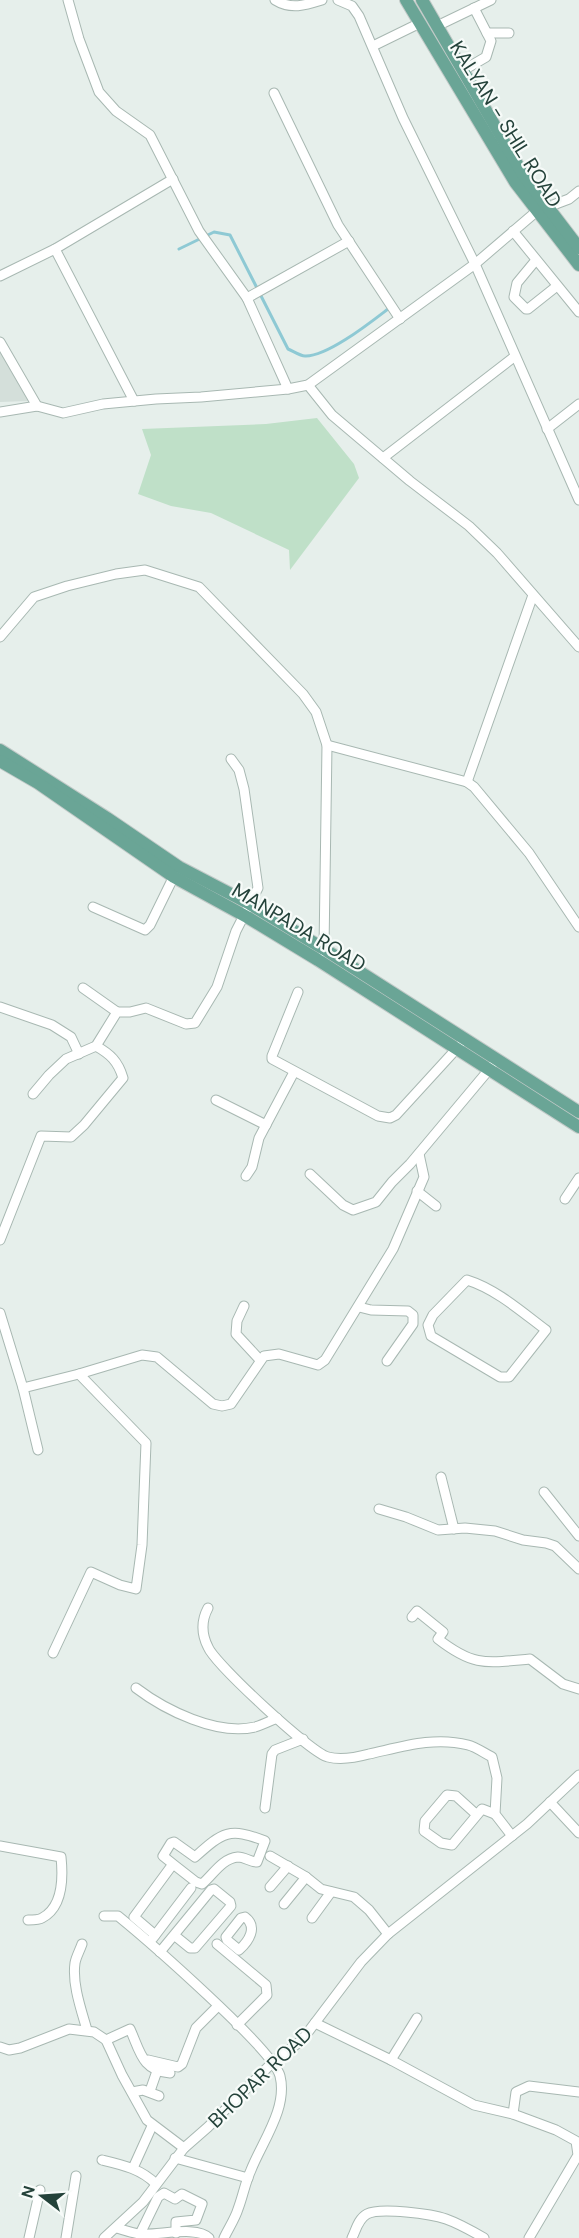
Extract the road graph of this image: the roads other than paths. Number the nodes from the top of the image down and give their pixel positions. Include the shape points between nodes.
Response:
1 (68, 0) edge
2 (275, 0) edge
3 (322, 0) edge
4 (338, 0) edge
5 (406, 0) edge
6 (422, 0) edge
7 (491, 0) edge
8 (474, 8) junction
9 (420, 23) junction
10 (437, 26) junction
11 (487, 33) junction
12 (509, 33) dead end
13 (373, 46) junction
14 (462, 71) junction
15 (274, 93) dead end
16 (173, 179) junction
17 (579, 191) edge
18 (542, 209) junction
19 (513, 231) junction
20 (349, 241) junction
21 (579, 248) edge
22 (56, 249) junction
23 (536, 260) junction
24 (475, 264) junction
25 (579, 265) edge
26 (0, 276) edge
27 (557, 286) junction
28 (247, 298) junction
29 (579, 312) edge
30 (400, 319) junction
31 (0, 342) edge
32 (514, 357) junction
33 (308, 385) junction
34 (288, 389) junction
35 (134, 401) junction
36 (579, 404) edge
37 (37, 406) junction
38 (0, 412) edge
39 (547, 429) junction
40 (383, 458) junction
41 (578, 496) edge
42 (533, 595) junction
43 (0, 636) edge
44 (579, 647) edge
45 (327, 745) junction
46 (0, 750) edge
47 (231, 759) dead end
48 (0, 761) edge
49 (41, 780) junction
50 (467, 782) junction
51 (176, 872) junction
52 (93, 908) dead end
53 (246, 909) junction
54 (579, 927) edge
55 (324, 949) junction
56 (318, 960) junction
57 (83, 988) dead end
58 (298, 992) dead end
59 (0, 1007) edge
60 (117, 1012) junction
61 (461, 1043) junction
62 (96, 1046) junction
63 (79, 1054) junction
64 (497, 1058) junction
65 (489, 1069) junction
66 (294, 1072) junction
67 (33, 1094) dead end
68 (216, 1100) dead end
69 (579, 1112) edge
70 (266, 1125) junction
71 (579, 1127) edge
72 (419, 1154) junction
73 (310, 1174) dead end
74 (246, 1176) dead end
75 (579, 1178) edge
76 (417, 1191) junction
77 (565, 1199) dead end
78 (436, 1206) dead end
79 (4, 1220) edge
80 (0, 1240) edge
81 (507, 1301) joint
82 (244, 1306) dead end
83 (359, 1307) junction
84 (0, 1313) edge
85 (260, 1360) junction
86 (387, 1361) dead end
87 (80, 1374) junction
88 (23, 1388) junction
89 (38, 1450) dead end
90 (441, 1477) dead end
91 (544, 1492) dead end
92 (379, 1509) dead end
93 (454, 1529) junction
94 (579, 1536) edge
95 (579, 1569) edge
96 (208, 1608) dead end
97 (412, 1617) dead end
98 (53, 1653) dead end
99 (136, 1688) dead end
100 (579, 1689) edge
101 (277, 1718) junction
102 (303, 1739) junction
103 (579, 1775) edge
104 (550, 1802) junction
105 (265, 1808) dead end
106 (495, 1814) junction
107 (477, 1815) junction
108 (579, 1833) edge
109 (512, 1836) junction
110 (0, 1846) edge
111 (270, 1856) dead end
112 (172, 1864) junction
113 (288, 1866) junction
114 (306, 1877) junction
115 (270, 1887) dead end
116 (191, 1888) dead end
117 (331, 1892) junction
118 (284, 1904) dead end
119 (104, 1916) dead end
120 (312, 1918) dead end
121 (28, 1920) dead end
122 (388, 1934) junction
123 (174, 1935) junction
124 (152, 1938) junction
125 (82, 1944) dead end
126 (217, 1944) dead end
127 (160, 1952) junction
128 (218, 2006) junction
129 (417, 2018) dead end
130 (315, 2023) junction
131 (237, 2025) junction
132 (87, 2030) junction
133 (106, 2040) junction
134 (0, 2047) edge
135 (148, 2060) dead end
136 (391, 2060) junction
137 (273, 2062) junction
138 (157, 2071) junction
139 (170, 2073) dead end
140 (132, 2092) junction
141 (579, 2092) edge
142 (513, 2114) junction
143 (152, 2126) junction
144 (184, 2148) junction
145 (176, 2158) junction
146 (102, 2160) dead end
147 (133, 2168) junction
148 (76, 2176) dead end
149 (248, 2178) junction
150 (156, 2184) junction
151 (40, 2190) dead end
152 (117, 2228) junction
153 (176, 2233) junction
154 (140, 2234) junction
155 (29, 2238) edge
156 (66, 2238) edge
157 (104, 2238) edge
158 (209, 2238) edge
159 (224, 2238) edge
160 (352, 2238) edge
161 (484, 2238) edge
162 (529, 2238) edge

1 - 16 street via 99,92 116,111 150,135
2 - 3 street via 283,5 301,6
4 - 13 street via 352,6
5 - 9 main road, KALYAN - SHIL ROAD
6 - 10 main road, KALYAN - SHIL ROAD
7 - 8 street
8 - 10 street
8 - 11 street
9 - 13 street
9 - 18 main road, KALYAN - SHIL ROAD via 515,182
10 - 14 main road, KALYAN - SHIL ROAD
11 - 12 street
11 - 14 street via 490,41 486,57
13 - 24 street via 403,118
14 - 18 main road, KALYAN - SHIL ROAD
15 - 20 street
16 - 22 street
16 - 28 street via 204,237
17 - 18 street
18 - 19 street
18 - 21 main road, KALYAN - SHIL ROAD
18 - 25 main road, KALYAN - SHIL ROAD
19 - 23 street
19 - 24 street
20 - 28 street
20 - 30 street
22 - 26 street
22 - 35 street
23 - 27 street
23 - 27 street via 517,283 514,297 528,309
24 - 30 street
24 - 32 street
27 - 29 street
28 - 34 street
30 - 33 street
31 - 37 street
32 - 39 street
32 - 40 street
33 - 34 street
33 - 40 street via 332,415
34 - 35 street
35 - 37 street via 63,412
36 - 39 street
37 - 38 street
39 - 41 street
40 - 42 street via 469,526
42 - 44 street
42 - 50 street
43 - 45 street via 34,597 116,574 145,570 199,587 303,694 316,712
45 - 50 street
45 - 55 street
46 - 49 main road, MANPADA ROAD
47 - 53 street via 244,789 258,882
48 - 49 main road, MANPADA ROAD
49 - 51 main road, MANPADA ROAD
50 - 54 street via 529,853
51 - 52 street via 145,930
51 - 53 main road, MANPADA ROAD
53 - 55 main road, MANPADA ROAD
53 - 56 main road, MANPADA ROAD
53 - 60 street via 217,987 195,1023 186,1024 146,1008
55 - 56 street
55 - 61 main road, MANPADA ROAD
56 - 61 main road, MANPADA ROAD
57 - 60 street
58 - 66 street via 272,1056
59 - 63 street via 52,1025 71,1037
60 - 62 street
61 - 64 main road, MANPADA ROAD
61 - 65 main road, MANPADA ROAD
61 - 66 street via 390,1118 378,1116
62 - 63 street
62 - 79 street via 110,1054 123,1078 71,1137 41,1136
63 - 67 street via 66,1059
64 - 65 street
64 - 69 main road, MANPADA ROAD
65 - 71 main road, MANPADA ROAD
65 - 72 street
66 - 70 street
68 - 70 street
70 - 74 street
72 - 73 street via 376,1202 353,1209
72 - 76 street via 424,1177
75 - 77 street
76 - 78 street
76 - 83 street via 393,1249
79 - 80 street
81 - 81 street via 546,1330 508,1377 500,1377 431,1336 428,1325 434,1315 466,1280
82 - 85 street via 236,1334
83 - 85 street via 318,1365 279,1354
83 - 86 street via 408,1311 413,1315 413,1324
84 - 88 street
85 - 87 street via 236,1399 222,1406 213,1404 157,1357 149,1355
87 - 88 street
87 - 98 street via 146,1443 142,1545 136,1589 91,1572
88 - 89 street
90 - 93 street
91 - 94 street
92 - 93 street via 438,1530
93 - 95 street via 495,1531 546,1543 555,1546
96 - 101 street via 202,1629 208,1648
97 - 100 street via 417,1611 426,1618 443,1632 438,1639 459,1655 488,1663 530,1659 563,1684
99 - 101 street via 166,1709 217,1726 255,1727
101 - 102 street
102 - 105 street via 272,1754
102 - 106 street via 328,1757 358,1756 417,1742 469,1745 492,1757 498,1778
103 - 104 street, BHOPAR ROAD
104 - 108 street
104 - 109 street, BHOPAR ROAD
106 - 107 street via 482,1809
106 - 109 street
107 - 107 street via 452,1845 441,1843 424,1831 424,1821 447,1795 456,1797
109 - 122 street, BHOPAR ROAD
110 - 121 street via 61,1857 61,1888 54,1906 42,1918
111 - 113 street
112 - 112 street via 202,1884 227,1860 243,1857 257,1862 266,1842 228,1833 195,1857 173,1842 163,1857
112 - 124 street via 134,1917
113 - 114 street
113 - 115 street
114 - 117 street
114 - 118 street
116 - 124 street
117 - 120 street
117 - 122 street via 354,1896
119 - 124 street via 118,1916
122 - 130 street, BHOPAR ROAD via 361,1962
123 - 123 street via 212,1889 231,1904 195,1948
123 - 127 street
124 - 127 street
125 - 132 street via 75,1963 79,2004
126 - 131 street via 230,1948 268,1991
127 - 128 street
128 - 131 street
128 - 135 street via 196,2028 182,2064 178,2067
129 - 136 street
130 - 136 street
130 - 137 street, BHOPAR ROAD via 302,2040
131 - 137 street
132 - 133 street
132 - 134 street via 59,2031 20,2048
133 - 138 street via 130,2029 147,2066
133 - 140 street
136 - 142 street via 474,2105
137 - 144 street, BHOPAR ROAD
137 - 149 street via 280,2076 280,2101 274,2125
138 - 139 street
138 - 140 street via 155,2093
140 - 143 street
141 - 142 street via 529,2086 516,2092
142 - 162 street via 556,2130 576,2141 578,2148 578,2155
143 - 144 street
143 - 147 street
144 - 145 street, BHOPAR ROAD
145 - 149 street
145 - 150 street, BHOPAR ROAD
146 - 147 street
147 - 150 street
148 - 156 street
149 - 159 street
150 - 152 street, BHOPAR ROAD via 145,2203
151 - 155 street
152 - 154 street
152 - 157 street, BHOPAR ROAD
153 - 154 street
153 - 154 street via 176,2222 196,2220 202,2204 184,2195 175,2199 164,2193 158,2197
153 - 158 street via 195,2232
160 - 161 street via 360,2220 378,2212 444,2218

